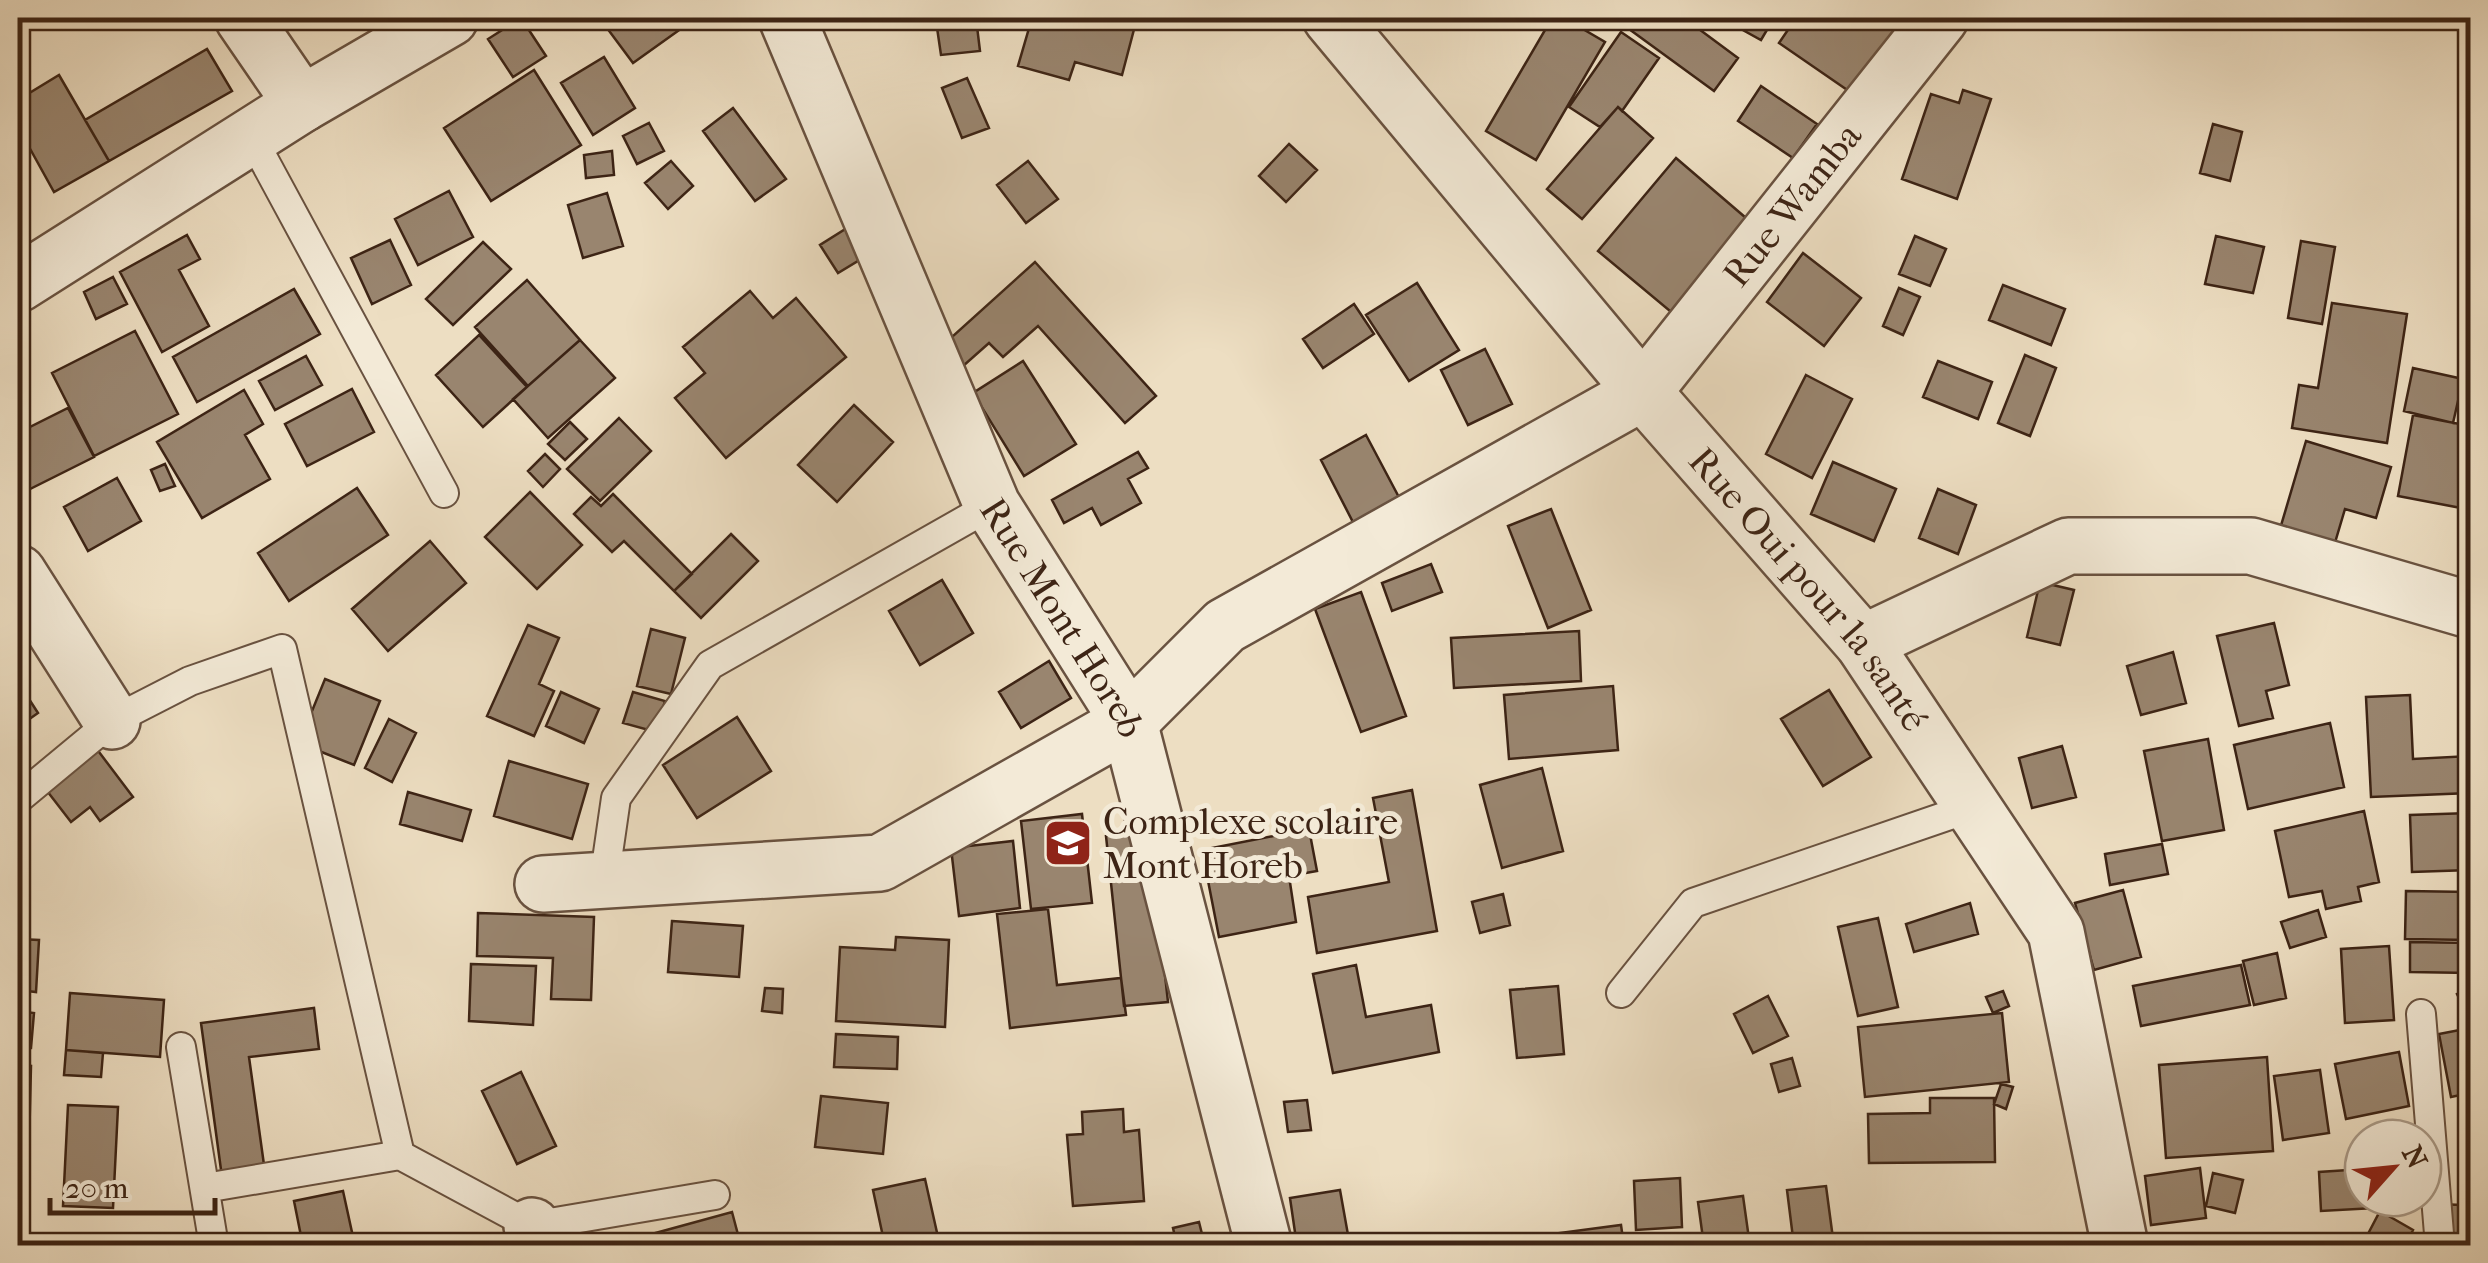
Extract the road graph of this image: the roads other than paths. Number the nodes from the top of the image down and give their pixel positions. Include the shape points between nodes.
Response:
1 (243, 18) edge
2 (450, 18) edge
3 (787, 18) edge
4 (1332, 18) edge
5 (1940, 18) edge
6 (302, 104) junction
7 (252, 138) junction
8 (18, 284) edge
9 (1642, 392) junction
10 (444, 492) dead end
11 (992, 505) junction
12 (18, 573) edge
13 (2470, 610) edge
14 (1863, 643) junction
15 (112, 721) junction
16 (1129, 722) junction
17 (18, 799) edge
18 (1970, 808) junction
19 (604, 881) junction
20 (543, 884) dead end
21 (1621, 993) dead end
22 (2421, 1014) dead end
23 (181, 1048) dead end
24 (400, 1155) junction
25 (204, 1188) junction
26 (715, 1195) dead end
27 (535, 1236) edge
28 (214, 1246) edge
29 (1264, 1246) edge
30 (2120, 1246) edge
31 (2440, 1246) edge

1 - 6 street
2 - 6 street
3 - 11 street, Rue Mont Horeb
4 - 9 street, Rue Oui pour la santé
5 - 9 street, Rue Wamba
6 - 7 street
7 - 8 street
7 - 10 lane
9 - 14 street, Rue Oui pour la santé
9 - 16 street via 1225,626
11 - 16 street, Rue Mont Horeb
11 - 19 lane via 710,665 616,798
12 - 15 street
13 - 14 street via 2252,546 2068,546
14 - 18 street, Rue Oui pour la santé
15 - 17 lane
15 - 24 lane via 190,682 282,649
16 - 19 street via 880,863
16 - 29 street, Rue Mont Horeb
18 - 21 lane via 1693,903
18 - 30 street, Rue Oui pour la santé via 2056,932
19 - 20 street
22 - 31 lane
23 - 25 lane
24 - 25 lane
24 - 27 lane
25 - 28 lane
26 - 27 lane

